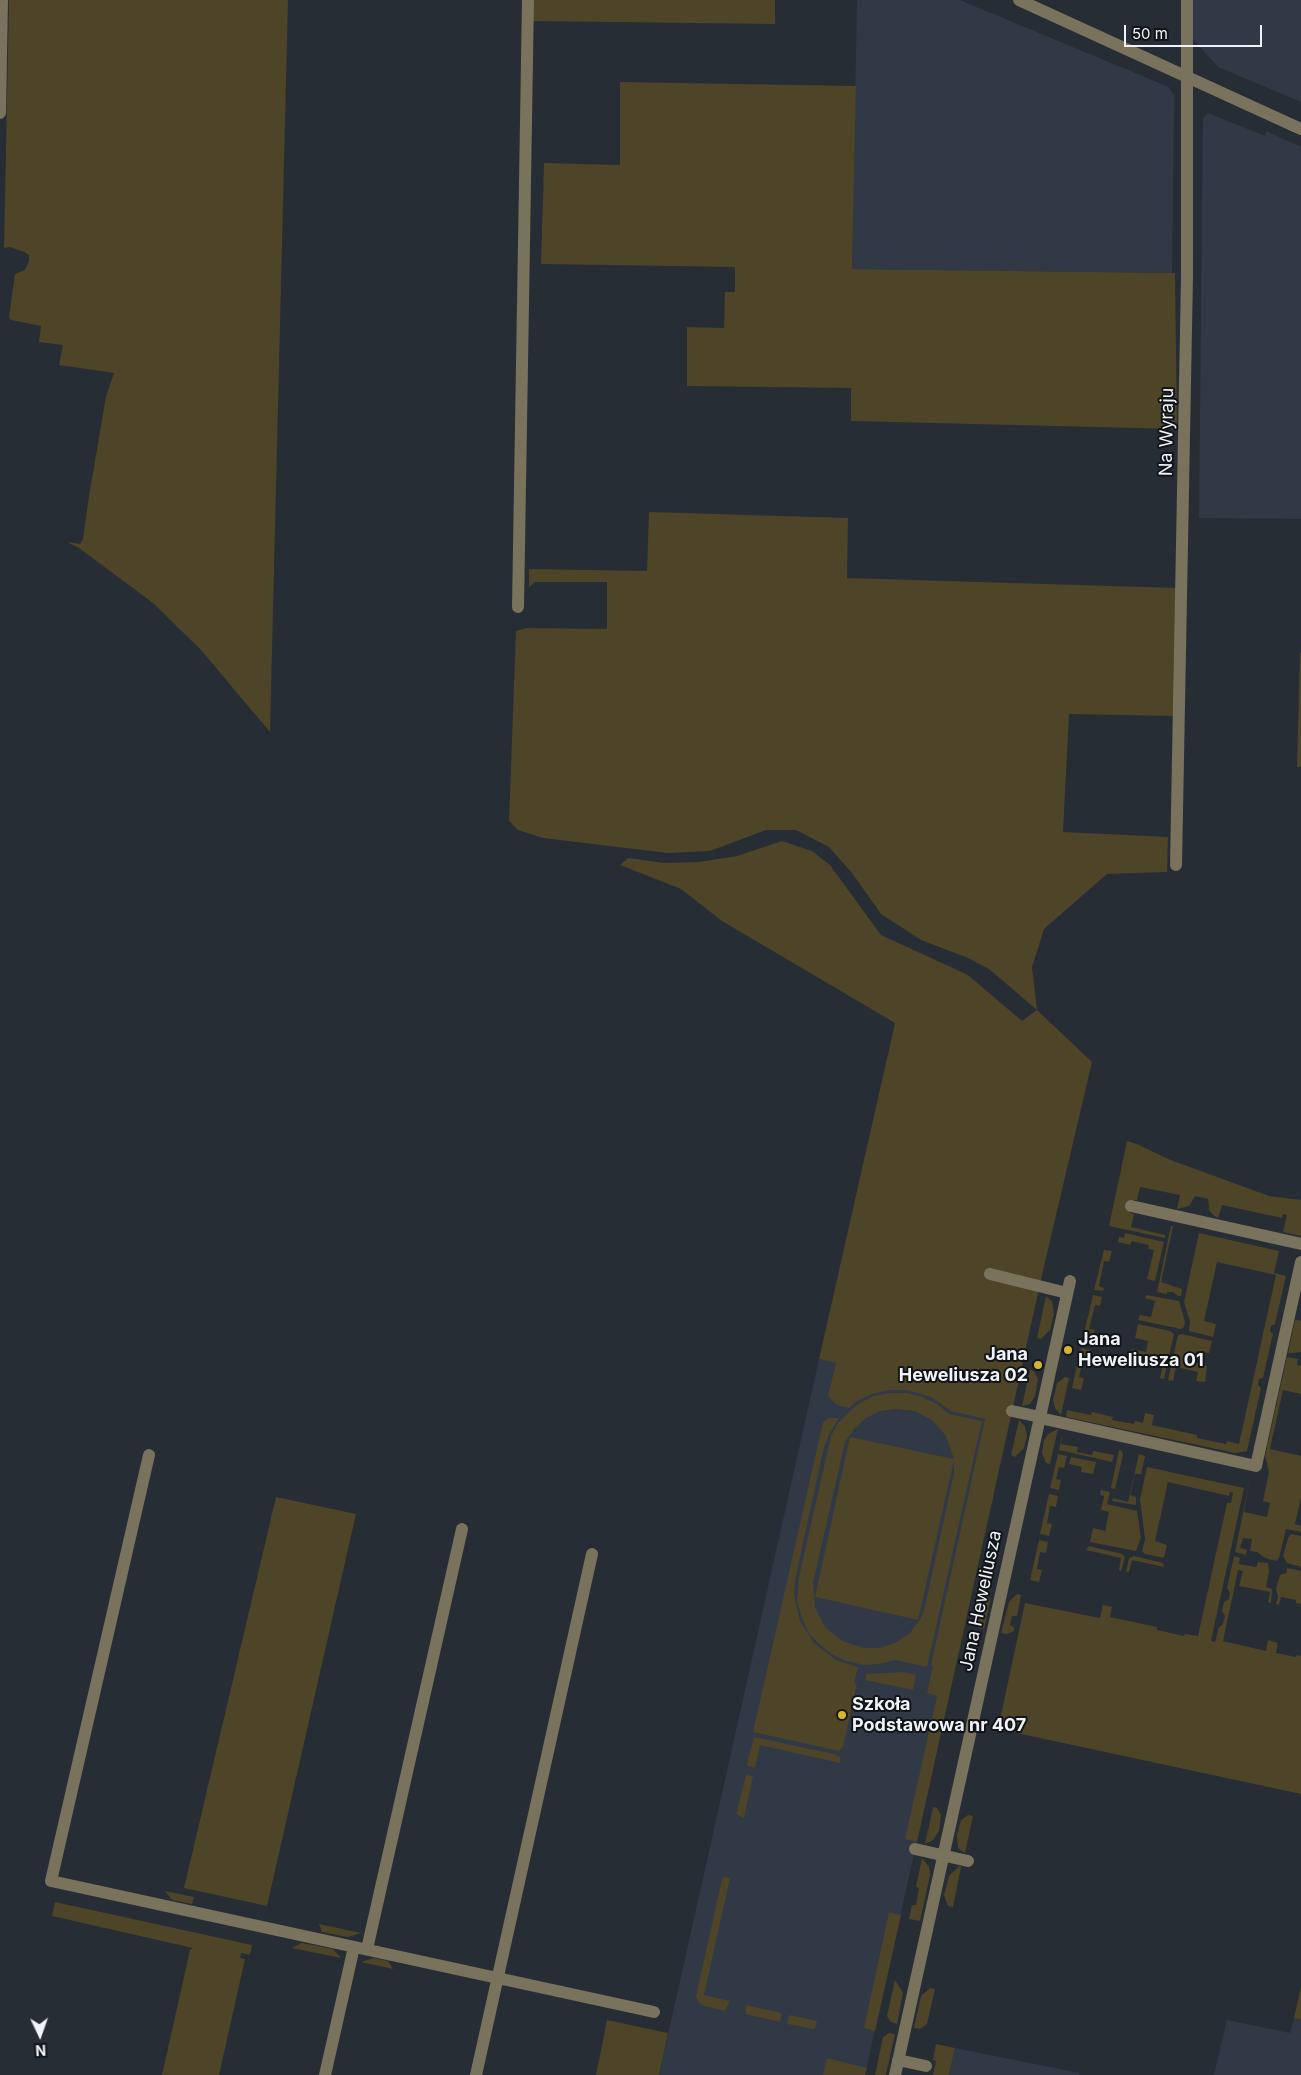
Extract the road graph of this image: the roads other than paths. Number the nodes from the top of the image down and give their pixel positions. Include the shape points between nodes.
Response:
1 (2, 0) edge
2 (528, 0) edge
3 (1018, 0) edge
4 (1187, 0) edge
5 (1187, 77) junction
6 (0, 113) edge
7 (1301, 129) edge
8 (518, 607) dead end
9 (1176, 865) dead end
10 (1131, 1206) dead end
11 (1301, 1244) edge
12 (1301, 1262) edge
13 (990, 1274) dead end
14 (1012, 1411) dead end
15 (1040, 1417) junction
16 (149, 1455) dead end
17 (462, 1529) dead end
18 (592, 1554) dead end
19 (915, 1849) dead end
20 (944, 1855) junction
21 (968, 1861) dead end
22 (361, 1948) junction
23 (498, 1978) junction
24 (654, 2012) dead end
25 (898, 2060) junction
26 (926, 2066) dead end
27 (325, 2075) edge
28 (476, 2075) edge
29 (895, 2075) edge

1 - 6 street
2 - 8 street
3 - 5 street
4 - 5 street, Na Wyraju
5 - 7 street
5 - 9 street, Na Wyraju via 1187,276
10 - 11 street
12 - 15 street via 1256,1466
13 - 15 street, Jana Heweliusza via 1068,1287
14 - 15 street
15 - 20 street, Jana Heweliusza
16 - 22 street via 51,1882
17 - 22 street
18 - 23 street
19 - 20 street
20 - 21 street
20 - 25 street, Jana Heweliusza
22 - 23 street
22 - 27 street
23 - 24 street
23 - 28 street
25 - 26 street
25 - 29 street, Jana Heweliusza

